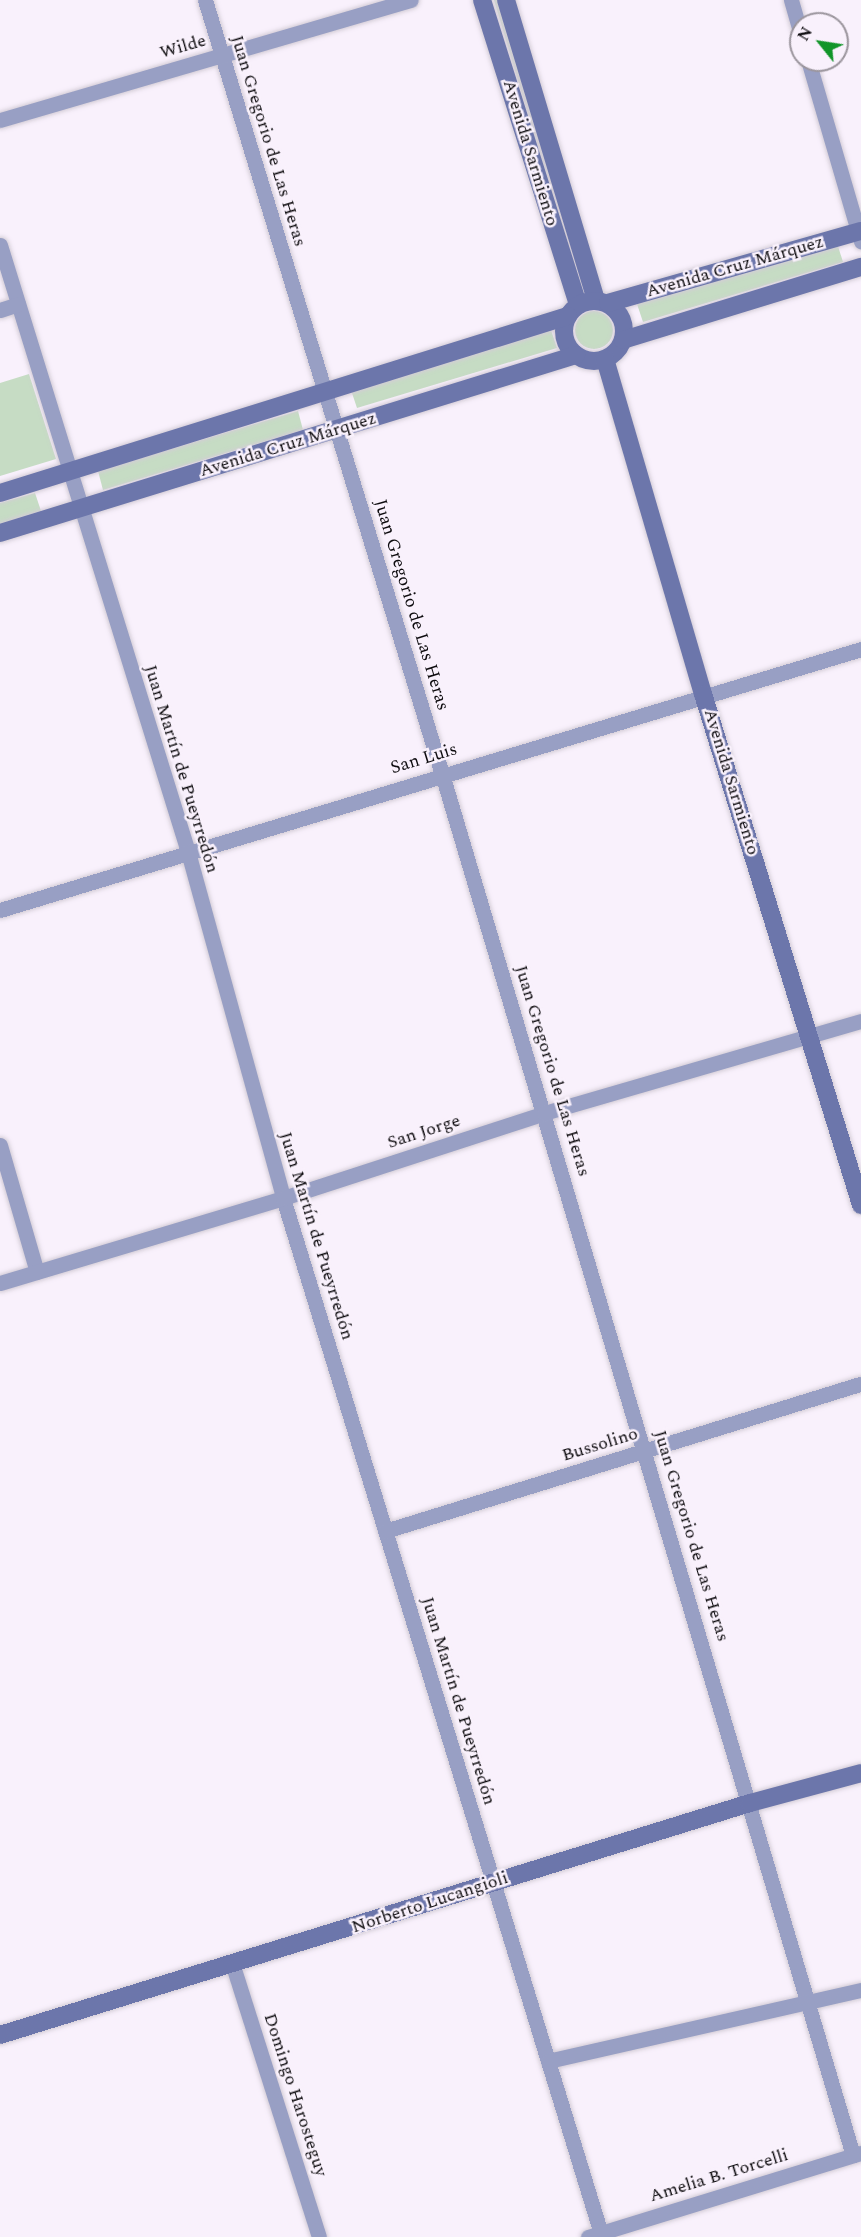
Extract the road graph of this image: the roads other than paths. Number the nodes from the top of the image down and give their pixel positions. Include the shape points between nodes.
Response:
1 (205, 0) edge
2 (411, 0) edge
3 (482, 0) edge
4 (506, 0) edge
5 (221, 56) junction
6 (812, 72) edge
7 (0, 120) edge
8 (860, 234) edge
9 (0, 245) edge
10 (861, 267) edge
11 (602, 302) junction
12 (18, 304) junction
13 (0, 310) edge
14 (573, 311) junction
15 (624, 339) junction
16 (576, 355) junction
17 (605, 359) junction
18 (325, 394) junction
19 (337, 430) junction
20 (67, 472) junction
21 (0, 493) edge
22 (79, 509) junction
23 (0, 533) edge
24 (861, 649) edge
25 (703, 694) junction
26 (442, 774) junction
27 (188, 852) junction
28 (0, 910) edge
29 (861, 1021) edge
30 (811, 1037) junction
31 (544, 1113) junction
32 (0, 1145) edge
33 (283, 1198) junction
34 (861, 1205) edge
35 (37, 1272) junction
36 (0, 1283) edge
37 (861, 1384) edge
38 (646, 1451) junction
39 (385, 1531) junction
40 (861, 1773) edge
41 (750, 1803) junction
42 (494, 1882) junction
43 (233, 1966) junction
44 (861, 1990) edge
45 (809, 2002) junction
46 (0, 2035) edge
47 (548, 2061) junction
48 (857, 2154) edge
49 (597, 2236) edge
50 (319, 2237) edge

1 - 5 street, Juan Gregorio de Las Heras
2 - 5 street, Wilde
3 - 14 main road, Avenida Sarmiento
4 - 11 main road, Avenida Sarmiento
5 - 7 street, Wilde
5 - 18 street, Juan Gregorio de Las Heras
6 - 8 street
8 - 11 main road, Avenida Cruz Márquez
9 - 12 street, Juan Martín de Pueyrredón
10 - 15 main road, Avenida Cruz Márquez
11 - 14 main road
11 - 15 main road via 620,315
12 - 13 street
12 - 20 street, Juan Martín de Pueyrredón
14 - 16 main road via 566,341
14 - 18 main road
15 - 17 main road
16 - 17 main road via 590,360
16 - 19 main road, Avenida Cruz Márquez
17 - 25 main road, Avenida Sarmiento
18 - 19 street, Juan Gregorio de Las Heras
18 - 20 main road
19 - 22 main road, Avenida Cruz Márquez
19 - 26 street, Juan Gregorio de Las Heras
20 - 21 main road
20 - 22 street, Juan Martín de Pueyrredón
22 - 23 main road, Avenida Cruz Márquez
22 - 27 street, Juan Martín de Pueyrredón
24 - 25 street, San Luis
25 - 26 street, San Luis
25 - 30 main road, Avenida Sarmiento
26 - 27 street, San Luis
26 - 31 street, Juan Gregorio de Las Heras
27 - 28 street, San Luis
27 - 33 street, Juan Martín de Pueyrredón
29 - 30 street, San Jorge
30 - 31 street, San Jorge
30 - 34 main road, Avenida Sarmiento
31 - 33 street, San Jorge
31 - 38 street, Juan Gregorio de Las Heras
32 - 35 street
33 - 35 street, San Jorge
33 - 39 street, Juan Martín de Pueyrredón
35 - 36 street, San Jorge
37 - 38 street, Bussolino
38 - 39 street, Bussolino
38 - 41 street, Juan Gregorio de Las Heras
39 - 42 street, Juan Martín de Pueyrredón
40 - 41 main road, Norberto Lucangioli
41 - 42 main road, Norberto Lucangioli
41 - 45 street, Juan Gregorio de Las Heras
42 - 43 main road, Norberto Lucangioli
42 - 47 street, Juan Martín de Pueyrredón
43 - 46 main road, Norberto Lucangioli
43 - 50 street, Domingo Harosteguy
44 - 45 street
45 - 47 street
45 - 48 street, Juan Gregorio de Las Heras
47 - 49 street, Juan Martín de Pueyrredón
48 - 49 street, Amelia B. Torcelli

